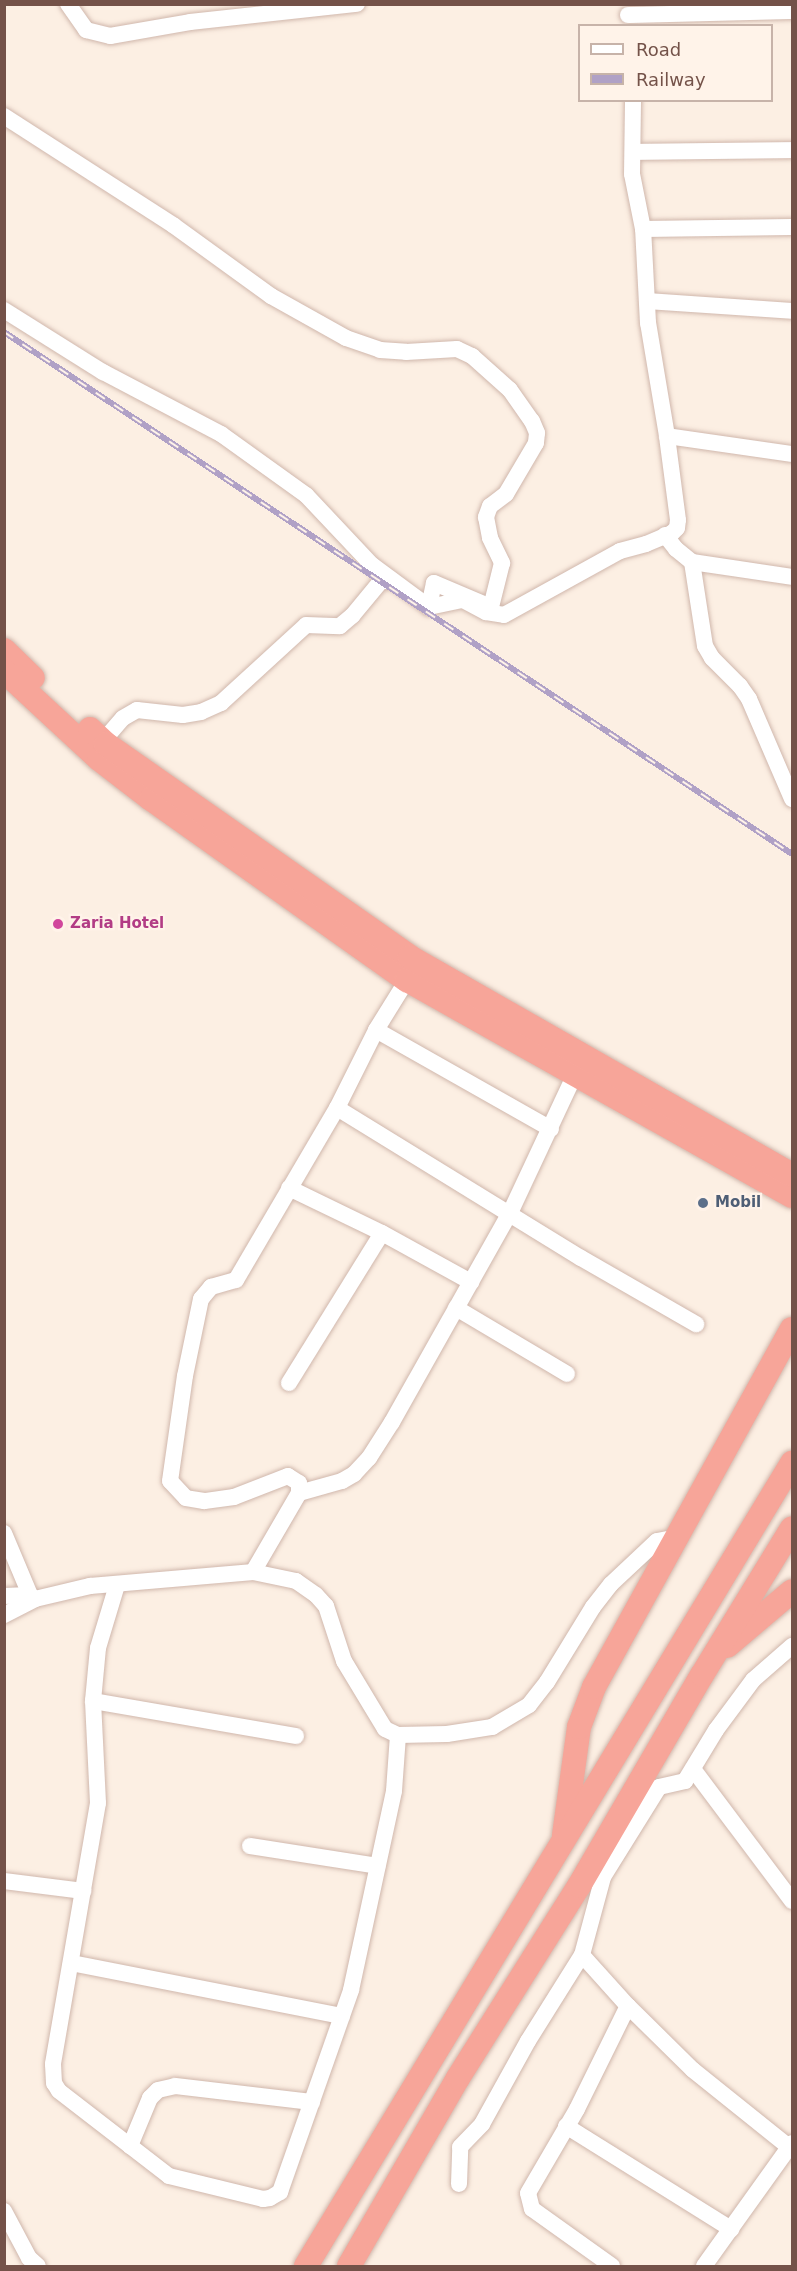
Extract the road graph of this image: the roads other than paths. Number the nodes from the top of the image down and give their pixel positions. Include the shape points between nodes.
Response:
1 (68, 4) edge
2 (357, 4) edge
3 (792, 11) edge
4 (628, 15) edge
5 (633, 102) edge
6 (4, 116) edge
7 (792, 150) edge
8 (633, 152) junction
9 (792, 227) edge
10 (643, 229) junction
11 (647, 301) junction
12 (4, 310) edge
13 (792, 311) edge
14 (667, 436) junction
15 (792, 454) edge
16 (665, 535) junction
17 (692, 562) junction
18 (792, 577) edge
19 (391, 581) junction
20 (429, 607) junction
21 (4, 650) edge
22 (4, 671) edge
23 (103, 741) junction
24 (792, 799) edge
25 (407, 980) junction
26 (376, 1030) junction
27 (575, 1074) junction
28 (337, 1108) junction
29 (551, 1129) junction
30 (792, 1175) edge
31 (289, 1188) junction
32 (792, 1196) edge
33 (510, 1213) junction
34 (382, 1233) junction
35 (471, 1282) junction
36 (456, 1308) junction
37 (696, 1324) dead end
38 (792, 1329) edge
39 (567, 1374) dead end
40 (289, 1383) dead end
41 (792, 1463) edge
42 (299, 1493) junction
43 (765, 1510) junction
44 (792, 1527) edge
45 (4, 1533) edge
46 (678, 1537) junction
47 (253, 1572) junction
48 (117, 1585) junction
49 (792, 1591) edge
50 (4, 1596) edge
51 (32, 1597) junction
52 (4, 1615) edge
53 (792, 1646) edge
54 (702, 1675) junction
55 (93, 1701) junction
56 (398, 1735) junction
57 (296, 1736) dead end
58 (693, 1769) junction
59 (250, 1846) dead end
60 (558, 1854) junction
61 (377, 1866) junction
62 (4, 1881) edge
63 (83, 1892) junction
64 (792, 1901) edge
65 (582, 1955) junction
66 (70, 1964) junction
67 (628, 2006) junction
68 (342, 2016) junction
69 (312, 2102) junction
70 (567, 2126) junction
71 (791, 2145) edge
72 (130, 2146) junction
73 (459, 2184) dead end
74 (4, 2211) edge
75 (731, 2229) junction
76 (38, 2266) edge
77 (306, 2266) edge
78 (349, 2266) edge
79 (612, 2266) edge
80 (704, 2266) edge

1 - 2 street via 86,30 110,36 190,22
3 - 4 street
5 - 8 street
6 - 20 street via 173,225 271,296 336,333 380,350 457,348 510,390 537,433 536,443 506,494 490,506 486,517 502,564 491,607 434,583
7 - 8 street
8 - 10 street via 632,174
9 - 10 street
10 - 11 street
11 - 13 street
11 - 14 street
12 - 19 street via 102,372 221,434 306,495
14 - 15 street
14 - 16 street via 678,520 677,528
16 - 17 street
16 - 20 street via 620,551 504,615 486,612 463,600
17 - 18 street
17 - 24 street via 705,646 749,699
19 - 20 street
19 - 23 street via 381,581 340,626 306,625 221,703 183,715 137,710 123,718
21 - 23 highway
22 - 25 highway via 99,759 151,799
23 - 30 highway via 410,957
25 - 26 street
25 - 27 highway
26 - 28 street
26 - 29 street
27 - 29 street
27 - 32 highway
28 - 31 street
28 - 33 street
29 - 33 street
31 - 34 street
31 - 42 street via 236,1280 211,1287 201,1299 170,1481 186,1498 204,1501 234,1497 288,1476 299,1484
33 - 35 street
33 - 37 street
34 - 35 street
34 - 40 street
35 - 36 street
36 - 39 street
36 - 42 street via 369,1458 342,1481
38 - 46 highway
41 - 43 highway
42 - 47 street
43 - 44 highway
43 - 60 highway
44 - 54 highway
45 - 51 street
46 - 56 street via 657,1541 611,1584 529,1706 482,1730
46 - 60 highway via 585,1706 574,1753 568,1826
47 - 48 street
47 - 56 street via 296,1581 326,1606 344,1660 377,1720 385,1730
48 - 51 street
48 - 55 street via 98,1648
49 - 54 highway via 733,1641
50 - 51 street
51 - 52 street
53 - 58 street via 753,1680
54 - 78 highway
55 - 57 street
55 - 63 street via 98,1803
56 - 61 street via 394,1791
58 - 64 street
58 - 65 street via 685,1781 659,1787 603,1877
59 - 61 street
60 - 77 highway
61 - 68 street
62 - 63 street
63 - 66 street
65 - 67 street
65 - 73 street via 482,2124 460,2147
66 - 68 street
66 - 72 street via 53,2064 54,2083
67 - 70 street
67 - 71 street via 693,2070
68 - 69 street
69 - 72 street via 175,2086 158,2090 150,2098
69 - 72 street via 280,2192 270,2198 170,2176
70 - 75 street
70 - 79 street via 528,2193 529,2202 532,2209
71 - 75 street
74 - 76 street via 29,2258
75 - 80 street

